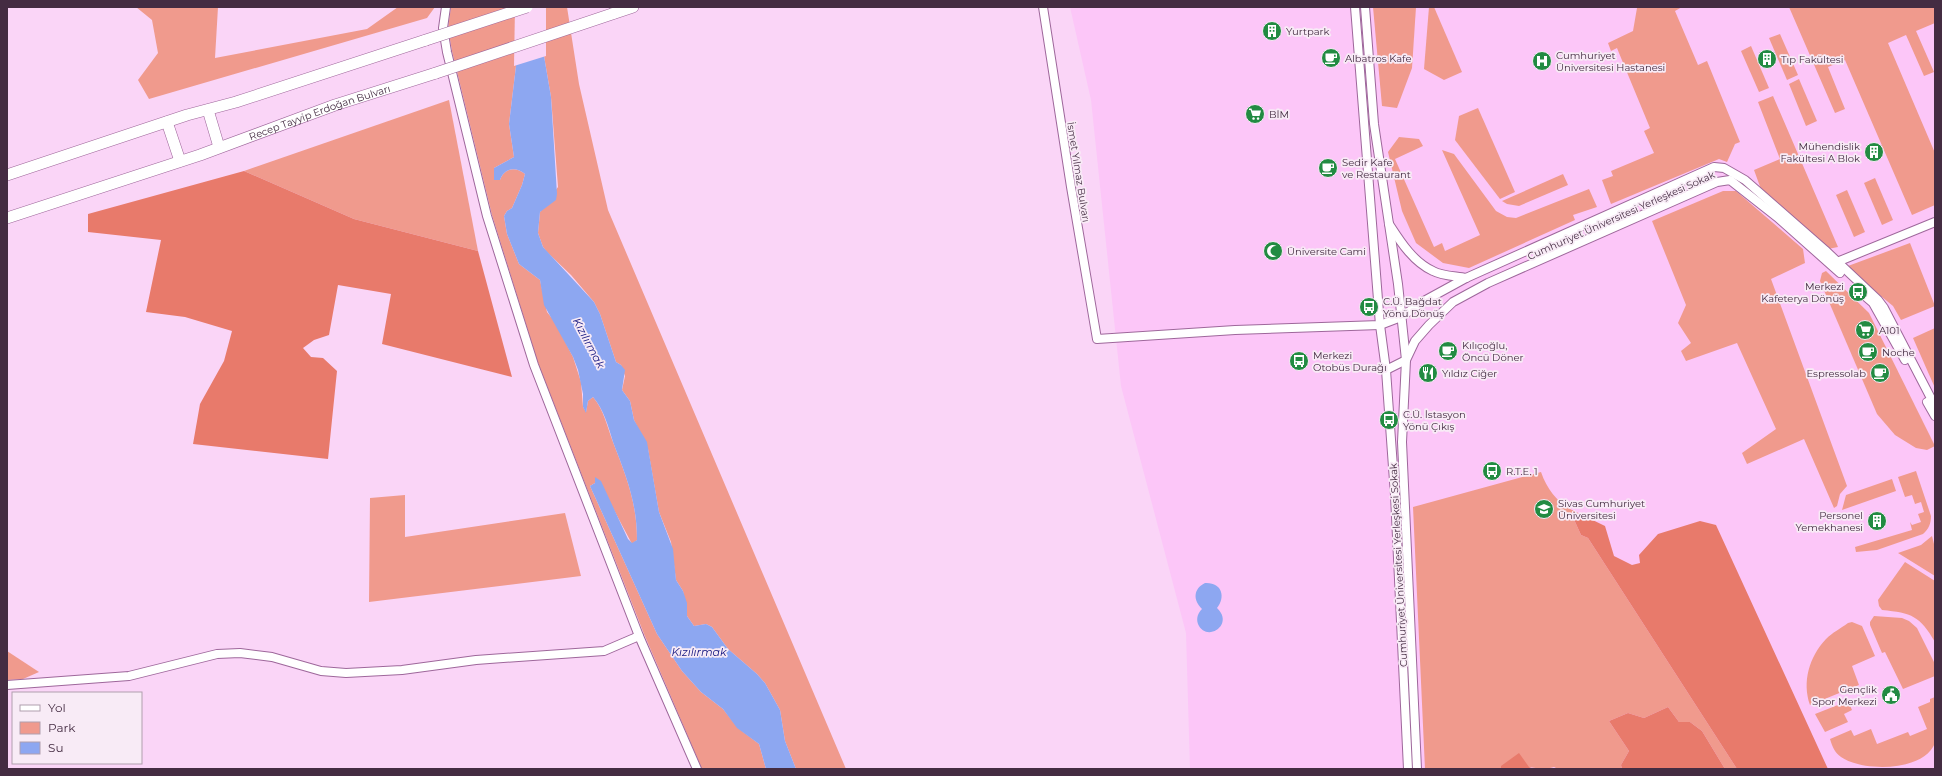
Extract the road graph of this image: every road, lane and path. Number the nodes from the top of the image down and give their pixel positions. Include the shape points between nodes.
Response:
1 (446, 7) edge
2 (527, 7) edge
3 (633, 7) edge
4 (1043, 7) edge
5 (1355, 7) edge
6 (1365, 7) edge
7 (208, 110) junction
8 (167, 122) junction
9 (219, 147) junction
10 (180, 161) junction
11 (7, 175) edge
12 (7, 218) edge
13 (1388, 222) junction
14 (1935, 222) edge
15 (1837, 262) junction
16 (1466, 278) junction
17 (1401, 317) junction
18 (1380, 325) junction
19 (1097, 339) joint
20 (1406, 360) junction
21 (1386, 370) junction
22 (1935, 406) edge
23 (1935, 416) edge
24 (639, 636) junction
25 (7, 685) edge
26 (697, 769) edge
27 (1408, 769) edge
28 (1417, 769) edge

1 - 24 street via 443,28 447,52 489,224 534,365
2 - 7 street, bridge
3 - 9 street, Recep Tayyip Erdoğan Bulvarı, bridge via 436,74 335,105
4 - 19 street, İsmet Yılmaz Bulvarı
5 - 18 street, Cumhuriyet Üniversitesi Yerleşkesi Sokak
6 - 13 street, Cumhuriyet Üniversitesi Yerleşkesi Sokak via 1374,124
7 - 8 street
7 - 9 street
8 - 10 street
8 - 11 street
9 - 10 street, Recep Tayyip Erdoğan Bulvarı
10 - 12 street, Recep Tayyip Erdoğan Bulvarı
13 - 16 street, Cumhuriyet Üniversitesi Yerleşkesi Sokak via 1404,247 1419,262 1433,272
13 - 17 street, Cumhuriyet Üniversitesi Yerleşkesi Sokak
14 - 15 street
15 - 16 street, Cumhuriyet Üniversitesi Yerleşkesi Sokak via 1745,180 1724,168 1714,167
15 - 22 street, Cumhuriyet Üniversitesi Yerleşkesi Sokak via 1884,308
16 - 17 street, Cumhuriyet Üniversitesi Yerleşkesi Sokak
17 - 18 street, Cumhuriyet Üniversitesi Yerleşkesi Sokak
17 - 20 street, Cumhuriyet Üniversitesi Yerleşkesi Sokak
18 - 19 street, Cumhuriyet Üniversitesi Yerleşkesi Sokak via 1234,330
18 - 21 street, Cumhuriyet Üniversitesi Yerleşkesi Sokak
20 - 21 street
20 - 23 street, Cumhuriyet Üniversitesi Yerleşkesi Sokak via 1415,341 1453,302 1488,283 1717,182 1730,180 1783,222 1873,303
20 - 28 street, Cumhuriyet Üniversitesi Yerleşkesi Sokak via 1402,442
21 - 27 street, Cumhuriyet Üniversitesi Yerleşkesi Sokak via 1395,495
24 - 25 street via 604,651 476,660 402,670 346,673 321,671 272,657 240,653 217,654 129,676
24 - 26 street

